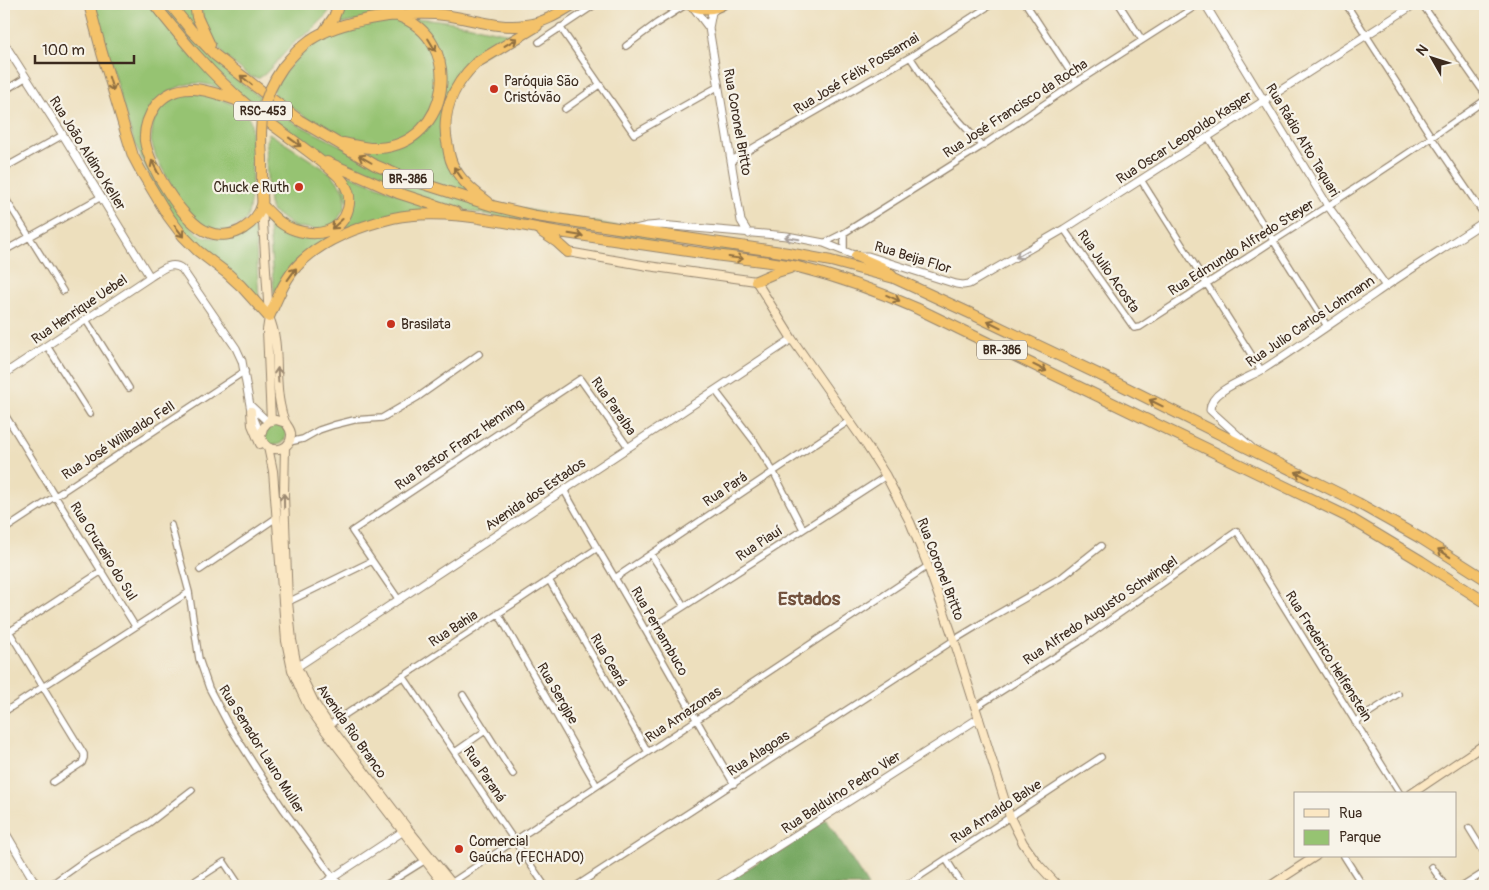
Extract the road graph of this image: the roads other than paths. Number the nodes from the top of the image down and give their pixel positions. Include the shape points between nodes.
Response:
1 (88, 4) edge
2 (154, 4) edge
3 (170, 4) edge
4 (195, 4) edge
5 (339, 4) edge
6 (415, 4) edge
7 (574, 4) edge
8 (596, 4) edge
9 (992, 4) edge
10 (1026, 4) edge
11 (1119, 4) edge
12 (1199, 4) edge
13 (1206, 4) edge
14 (1346, 4) edge
15 (1415, 4) edge
16 (1422, 4) edge
17 (689, 5) edge
18 (721, 5) edge
19 (436, 14) junction
20 (395, 15) junction
21 (544, 21) junction
22 (560, 27) junction
23 (709, 28) junction
24 (323, 33) junction
25 (1366, 36) junction
26 (1142, 40) junction
27 (539, 42) dead end
28 (4, 43) edge
29 (626, 46) dead end
30 (215, 55) junction
31 (910, 57) junction
32 (25, 78) junction
33 (1077, 82) junction
34 (599, 86) junction
35 (719, 86) junction
36 (4, 91) edge
37 (1485, 94) edge
38 (1264, 100) junction
39 (1485, 100) edge
40 (246, 104) junction
41 (565, 109) dead end
42 (63, 135) junction
43 (1208, 137) junction
44 (329, 138) junction
45 (1432, 138) junction
46 (982, 146) junction
47 (317, 158) junction
48 (732, 160) junction
49 (4, 168) edge
50 (1141, 180) junction
51 (4, 196) edge
52 (101, 197) junction
53 (262, 205) junction
54 (493, 206) junction
55 (1328, 206) junction
56 (1485, 216) edge
57 (476, 218) junction
58 (741, 221) junction
59 (1485, 221) edge
60 (534, 228) junction
61 (1064, 229) junction
62 (634, 230) junction
63 (738, 233) junction
64 (844, 233) junction
65 (749, 234) junction
66 (29, 237) junction
67 (1272, 240) junction
68 (824, 243) junction
69 (4, 251) edge
70 (844, 251) junction
71 (568, 252) joint
72 (856, 256) junction
73 (796, 267) junction
74 (150, 277) junction
75 (894, 278) junction
76 (756, 281) junction
77 (1207, 283) junction
78 (963, 285) joint
79 (1386, 286) junction
80 (63, 291) dead end
81 (269, 316) junction
82 (86, 320) junction
83 (1327, 326) junction
84 (1134, 328) joint
85 (792, 339) junction
86 (48, 346) junction
87 (479, 354) dead end
88 (1261, 370) junction
89 (245, 371) junction
90 (4, 374) edge
91 (580, 379) joint
92 (128, 388) dead end
93 (715, 390) junction
94 (251, 408) junction
95 (4, 413) edge
96 (90, 414) dead end
97 (269, 421) junction
98 (849, 421) junction
99 (286, 423) junction
100 (261, 436) junction
101 (287, 444) junction
102 (628, 447) junction
103 (268, 448) junction
104 (1258, 453) junction
105 (270, 460) junction
106 (773, 471) junction
107 (886, 476) junction
108 (564, 490) junction
109 (55, 497) junction
110 (276, 518) junction
111 (171, 525) dead end
112 (802, 529) junction
113 (4, 530) edge
114 (1237, 532) joint
115 (1101, 546) dead end
116 (596, 549) junction
117 (651, 554) junction
118 (372, 561) junction
119 (928, 566) junction
120 (200, 570) dead end
121 (102, 571) junction
122 (615, 578) junction
123 (1485, 579) edge
124 (549, 580) junction
125 (189, 592) junction
126 (399, 600) junction
127 (1485, 602) edge
128 (285, 603) junction
129 (684, 606) junction
130 (498, 613) junction
131 (4, 623) edge
132 (135, 626) junction
133 (646, 631) junction
134 (6, 633) edge
135 (954, 640) junction
136 (294, 669) junction
137 (403, 676) junction
138 (42, 686) junction
139 (1398, 694) dead end
140 (463, 695) dead end
141 (976, 707) junction
142 (4, 712) edge
143 (979, 718) junction
144 (696, 720) junction
145 (1355, 722) junction
146 (326, 727) junction
147 (485, 731) junction
148 (1485, 744) edge
149 (455, 752) junction
150 (648, 752) junction
151 (1101, 757) dead end
152 (513, 774) dead end
153 (53, 782) dead end
154 (734, 784) junction
155 (597, 786) junction
156 (192, 790) dead end
157 (1399, 792) edge
158 (1414, 792) edge
159 (1010, 817) junction
160 (1469, 828) dead end
161 (4, 830) edge
162 (402, 832) junction
163 (514, 841) junction
164 (1485, 854) edge
165 (1313, 858) edge
166 (1345, 858) edge
167 (946, 859) junction
168 (424, 861) junction
169 (1432, 867) dead end
170 (1485, 872) edge
171 (333, 878) junction
172 (450, 885) edge
173 (38, 886) edge
174 (49, 886) edge
175 (187, 886) edge
176 (240, 886) edge
177 (320, 886) edge
178 (340, 886) edge
179 (384, 886) edge
180 (545, 886) edge
181 (576, 886) edge
182 (716, 886) edge
183 (905, 886) edge
184 (964, 886) edge
185 (1058, 886) edge
186 (1270, 886) edge
187 (1363, 886) edge
188 (1445, 886) edge
189 (1463, 886) edge

1 -> 81 highway via 133,156 141,171 183,236 241,286
2 - 40 highway, BR-386 via 212,72
3 - 30 highway, BR-386
4 - 30 highway via 197,17
5 - 24 highway
6 - 19 highway
7 - 21 highway, RSC-453
8 - 22 street
9 - 31 street, Rua José Félix Possamai
10 - 33 street
11 - 26 street
12 - 26 street, Rua José Francisco da Rocha
13 - 38 street, Rua Rádio Alto Taquari
14 - 25 street
15 - 25 street, Rua Oscar Leopoldo Kasper
16 - 37 street
17 - 18 highway via 702,8
17 - 23 street
17 - 29 street
18 - 23 street via 712,12
19 - 20 highway, RSC-453
19 - 21 highway, RSC-453 via 509,26
20 - 24 highway, RSC-453 via 355,22
20 -> 44 highway via 421,30 439,58 442,86 434,112 415,134 391,146 368,148
54 -> 21 highway via 455,169 444,128 446,115 455,89 468,70
22 - 27 street
22 - 34 street
23 - 35 street, Rua Coronel Britto
24 - 53 highway, RSC-453, bridge via 300,48 270,88 263,111 261,140
25 - 38 street, Rua Oscar Leopoldo Kasper
25 - 45 street
26 - 33 street, Rua José Francisco da Rocha
28 - 32 street, Rua João Aldino Keller
44 -> 30 highway, BR-386 via 299,120
31 - 46 street via 932,90
31 - 48 street, Rua José Félix Possamai
32 - 36 street
32 - 42 street, Rua João Aldino Keller
33 - 46 street, Rua José Francisco da Rocha
34 - 35 street via 634,134
34 - 41 street
35 - 48 street, Rua Coronel Britto
38 - 43 street, Rua Oscar Leopoldo Kasper
38 - 55 street, Rua Rádio Alto Taquari
39 - 45 street, Rua Edmundo Alfredo Steyer
40 -> 47 highway, BR-386
53 -> 40 highway via 254,220 240,231 219,235 207,232 187,217 174,201 148,154 145,140 149,118 158,104 181,90 210,91
42 - 49 street
42 - 52 street, Rua João Aldino Keller
43 - 50 street, Rua Oscar Leopoldo Kasper
43 - 67 street
54 -> 44 highway, BR-386 via 408,179 375,165
45 - 55 street, Rua Edmundo Alfredo Steyer
45 - 56 street
46 - 64 street, Rua José Francisco da Rocha
47 -> 53 highway via 346,185 349,194 347,212 339,225 323,233 294,230 276,220
47 - 57 highway, BR-386 via 398,193
48 - 58 street, Rua Coronel Britto
50 - 61 street, Rua Oscar Leopoldo Kasper
50 - 77 street
51 - 66 street
52 - 66 street
52 - 74 street, Rua João Aldino Keller
53 - 81 main road
54 - 62 highway, BR-386 via 536,216
55 - 67 street, Rua Edmundo Alfredo Steyer
55 - 79 street, Rua Rádio Alto Taquari
57 - 60 highway, BR-386
81 -> 57 highway via 287,279 299,264 315,250 355,230 413,215
58 - 63 street, Rua Coronel Britto
58 - 65 street, Rua Coronel Britto
59 - 79 street, Rua Julio Carlos Lohmann
60 - 71 highway
60 -> 73 highway, BR-386
61 -> 78 street, Rua Oscar Leopoldo Kasper
61 - 84 street, Rua Julio Acosta
62 - 63 street, Rua Beija Flor via 660,225
62 - 75 highway, BR-386 via 788,253
63 - 65 street, Rua Beija Flor
64 - 68 street, Rua José Francisco da Rocha
64 - 70 street
68 -> 65 street, Rua Beija Flor
66 - 69 street
66 - 80 street
67 - 77 street, Rua Edmundo Alfredo Steyer
67 - 83 street
68 - 70 street, Rua Beija Flor
70 - 72 street, Rua Beija Flor
71 - 76 main road
72 - 75 highway
72 - 78 street, Rua Beija Flor via 868,256
73 - 76 highway
73 -> 127 highway, BR-386 via 908,304 1332,510 1385,538
74 - 82 street, Rua Henrique Uebel
74 - 89 street, Rua Henrique Uebel via 174,264 182,269 236,348
104 -> 75 highway, BR-386
76 - 85 main road, Rua Coronel Britto
77 - 84 street, Rua Edmundo Alfredo Steyer
77 - 88 street
79 - 83 street, Rua Julio Carlos Lohmann
81 - 97 main road
99 -> 81 main road, Avenida Rio Branco via 280,404 275,332
82 - 86 street, Rua Henrique Uebel
82 - 92 street
83 - 88 street, Rua Julio Carlos Lohmann
85 - 93 street, Avenida dos Estados
85 - 98 main road, Rua Coronel Britto
86 - 90 street, Rua Henrique Uebel
86 - 96 street
87 - 101 street via 382,418 334,425
88 - 104 street, Rua Julio Carlos Lohmann via 1217,394 1210,404 1214,415
89 - 94 street
89 - 109 street, Rua José Wilibaldo Fell
91 - 102 street, Rua Paraíba
91 - 118 street, Rua Pastor Franz Henning via 352,531
93 - 102 street, Avenida dos Estados
93 - 106 street
94 - 97 street
94 - 100 street
94 - 105 main road via 254,431
95 - 109 street, Rua Cruzeiro do Sul
97 - 99 main road
97 - 100 main road
98 - 106 street, Rua Pará
98 - 107 main road, Rua Coronel Britto
99 - 101 main road, Avenida Rio Branco via 291,432
100 - 103 main road, Avenida Rio Branco
101 - 103 main road via 276,450
128 -> 101 main road, Avenida Rio Branco
102 - 108 street, Avenida dos Estados
103 - 105 main road, Avenida Rio Branco
123 -> 104 highway, BR-386 via 1395,523
105 - 110 main road, Avenida Rio Branco
106 - 112 street
106 - 117 street, Rua Pará
107 - 112 street, Rua Piauí
107 - 119 main road, Rua Coronel Britto
108 - 116 street, Rua Pernambuco
108 - 126 street, Avenida dos Estados
109 - 113 street, Rua José Wilibaldo Fell
109 - 121 street, Rua Cruzeiro do Sul
110 - 120 street
110 - 128 main road, Avenida Rio Branco
111 - 125 street, Rua Senador Lauro Muller
112 - 129 street, Rua Piauí
114 - 141 street, Rua Alfredo Augusto Schwingel via 1072,647
114 - 145 street, Rua Frederico Helfenstein
115 - 135 street, Rua Alagoas via 1062,577
116 - 122 street, Rua Pernambuco
116 - 124 street, Rua Bahia
117 - 122 street, Rua Pará
117 - 129 street
118 - 126 street
118 - 128 street
119 - 135 main road, Rua Coronel Britto
119 - 144 street, Rua Amazonas
121 - 132 street, Rua Cruzeiro do Sul
121 - 134 street
122 - 133 street, Rua Pernambuco
124 - 130 street, Rua Bahia
124 - 150 street, Rua Ceará
125 - 132 street
125 - 171 street, Rua Senador Lauro Muller via 199,658 209,688 262,777
126 - 136 street, Avenida dos Estados
128 - 136 main road, Avenida Rio Branco
129 - 133 street, Rua Piauí
130 - 137 street, Rua Bahia
130 - 155 street, Rua Sergipe
131 - 134 street
132 - 138 street
133 - 144 street, Rua Pernambuco
134 - 138 street
135 - 141 main road, Rua Coronel Britto
135 - 154 street, Rua Alagoas
136 - 146 main road, Avenida Rio Branco
137 - 146 street, Rua Bahia
137 - 149 street, Rua Paraná
138 - 142 street
138 - 153 street via 84,754 82,763
139 - 145 street
140 - 147 street
141 - 143 main road, Rua Coronel Britto
143 - 159 main road, Rua Coronel Britto
143 - 182 street, Rua Balduíno Pedro Vier
144 - 150 street, Rua Amazonas
144 - 154 street, Rua Pernambuco
145 - 157 street, Rua Frederico Helfenstein
146 - 162 main road, Avenida Rio Branco
146 - 172 main road, Avenida Rio Branco
147 - 149 street
147 - 152 street
148 - 158 main road
149 - 163 street, Rua Paraná
150 - 155 street, Rua Amazonas
151 - 159 street, Rua Arnaldo Balve
154 - 181 street, Rua Alagoas
155 - 163 street, Rua Amazonas
156 - 174 street via 149,823 87,859
159 - 167 street, Rua Arnaldo Balve
159 - 185 main road, Rua Coronel Britto via 1023,843
160 - 164 street
161 - 173 street
162 - 168 main road, Avenida Rio Branco
162 - 171 street
163 - 172 street, Rua Amazonas
163 - 180 street, Rua Paraná
165 - 186 main road
166 - 187 street
167 - 183 street, Rua Arnaldo Balve
167 - 184 street
168 - 172 main road, Avenida Rio Branco
168 - 179 street
169 - 188 street
170 - 189 street
171 - 177 street
171 - 178 street, Rua Senador Lauro Muller
175 - 176 street via 224,862

